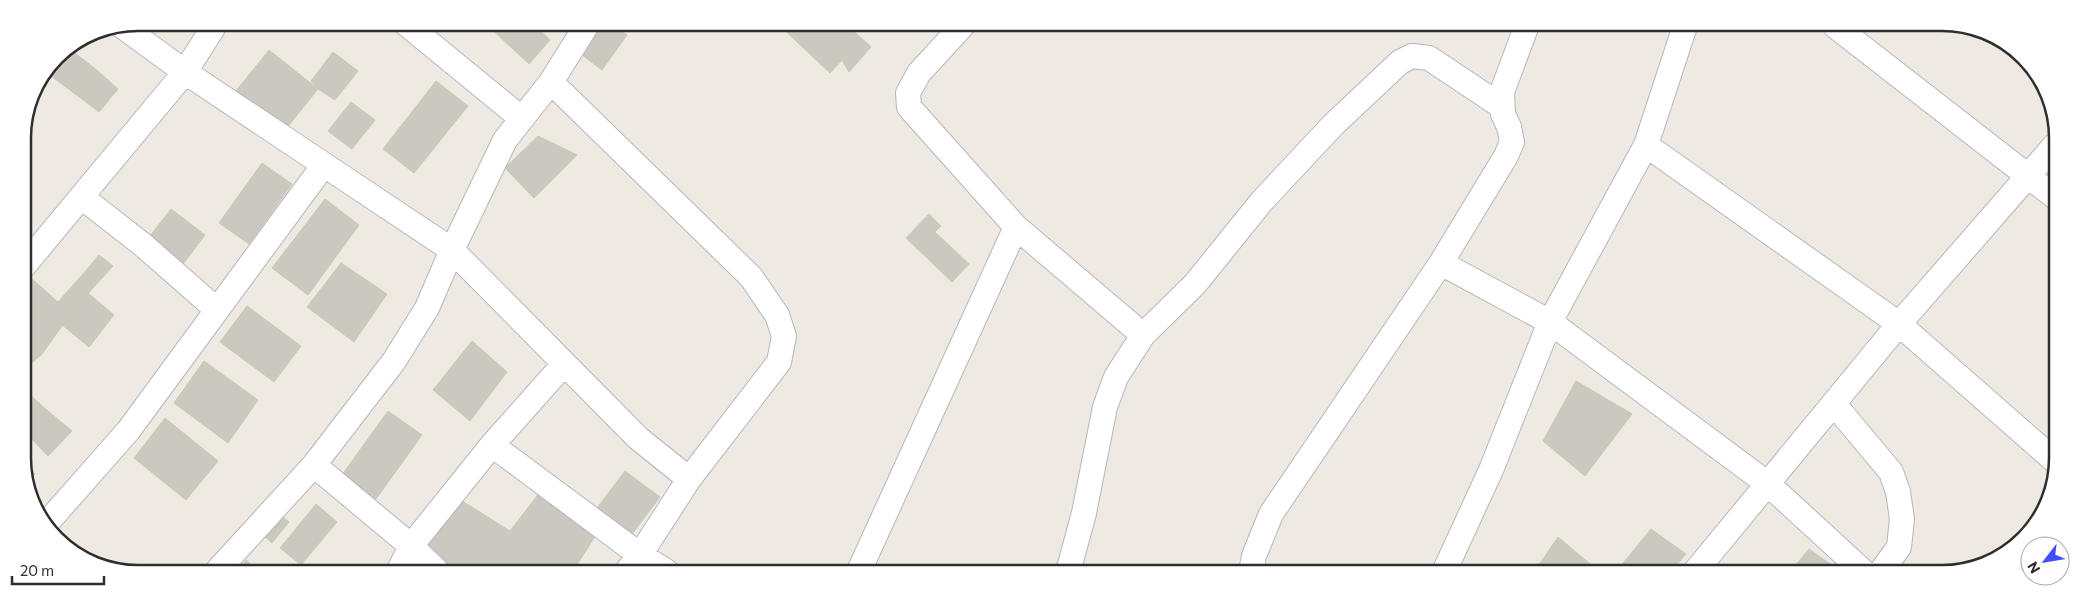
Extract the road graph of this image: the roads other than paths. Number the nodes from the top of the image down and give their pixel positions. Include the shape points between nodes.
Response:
1 (211, 31) edge
2 (415, 31) edge
3 (584, 31) edge
4 (958, 31) edge
5 (1525, 31) edge
6 (1683, 31) edge
7 (1841, 31) edge
8 (130, 32) edge
9 (185, 72) junction
10 (551, 82) junction
11 (1501, 106) junction
12 (521, 118) junction
13 (1646, 145) junction
14 (2049, 152) edge
15 (323, 166) junction
16 (2029, 177) junction
17 (2049, 192) edge
18 (82, 198) junction
19 (1016, 227) junction
20 (452, 250) junction
21 (31, 259) edge
22 (1440, 263) junction
23 (216, 309) junction
24 (1550, 322) junction
25 (1899, 324) junction
26 (1143, 335) junction
27 (564, 364) junction
28 (1834, 404) junction
29 (492, 445) junction
30 (2049, 456) edge
31 (314, 465) junction
32 (689, 479) junction
33 (1768, 484) junction
34 (51, 519) edge
35 (411, 546) junction
36 (633, 563) edge
37 (223, 565) edge
38 (402, 565) edge
39 (431, 565) edge
40 (862, 565) edge
41 (1070, 565) edge
42 (1252, 565) edge
43 (1447, 565) edge
44 (1701, 565) edge
45 (1856, 565) edge
46 (1886, 565) edge

1 - 9 street
2 - 12 street
3 - 10 street
4 - 19 street via 919,73 908,93 909,107
5 - 11 street via 1502,92
6 - 13 street
7 - 16 street
8 - 9 street
9 - 15 street
9 - 18 street
10 - 12 street
10 - 32 street via 750,277 777,314 784,336 779,362
11 - 22 street via 1512,142
11 - 26 street via 1429,58 1412,56 1400,62 1333,125 1262,201 1194,284
12 - 20 street via 505,140
13 - 24 street
13 - 25 street
14 - 16 street
15 - 20 street
15 - 23 street
16 - 17 street
16 - 25 street
18 - 21 street
18 - 23 street via 144,245
19 - 26 street
19 - 40 street
20 - 27 street
20 - 31 street via 427,308 394,361
22 - 24 street
22 - 42 street via 1271,514
23 - 34 street via 128,431
24 - 33 street
24 - 43 street via 1491,470
25 - 28 street
25 - 30 street
26 - 41 street via 1116,377 1105,407
27 - 29 street
27 - 32 street via 638,438
28 - 33 street
28 - 46 street via 1891,472 1898,492 1902,519 1898,547
29 - 35 street
29 - 36 street
31 - 35 street
31 - 37 street
32 - 36 street
33 - 44 street
33 - 45 street
35 - 38 street
35 - 39 street

